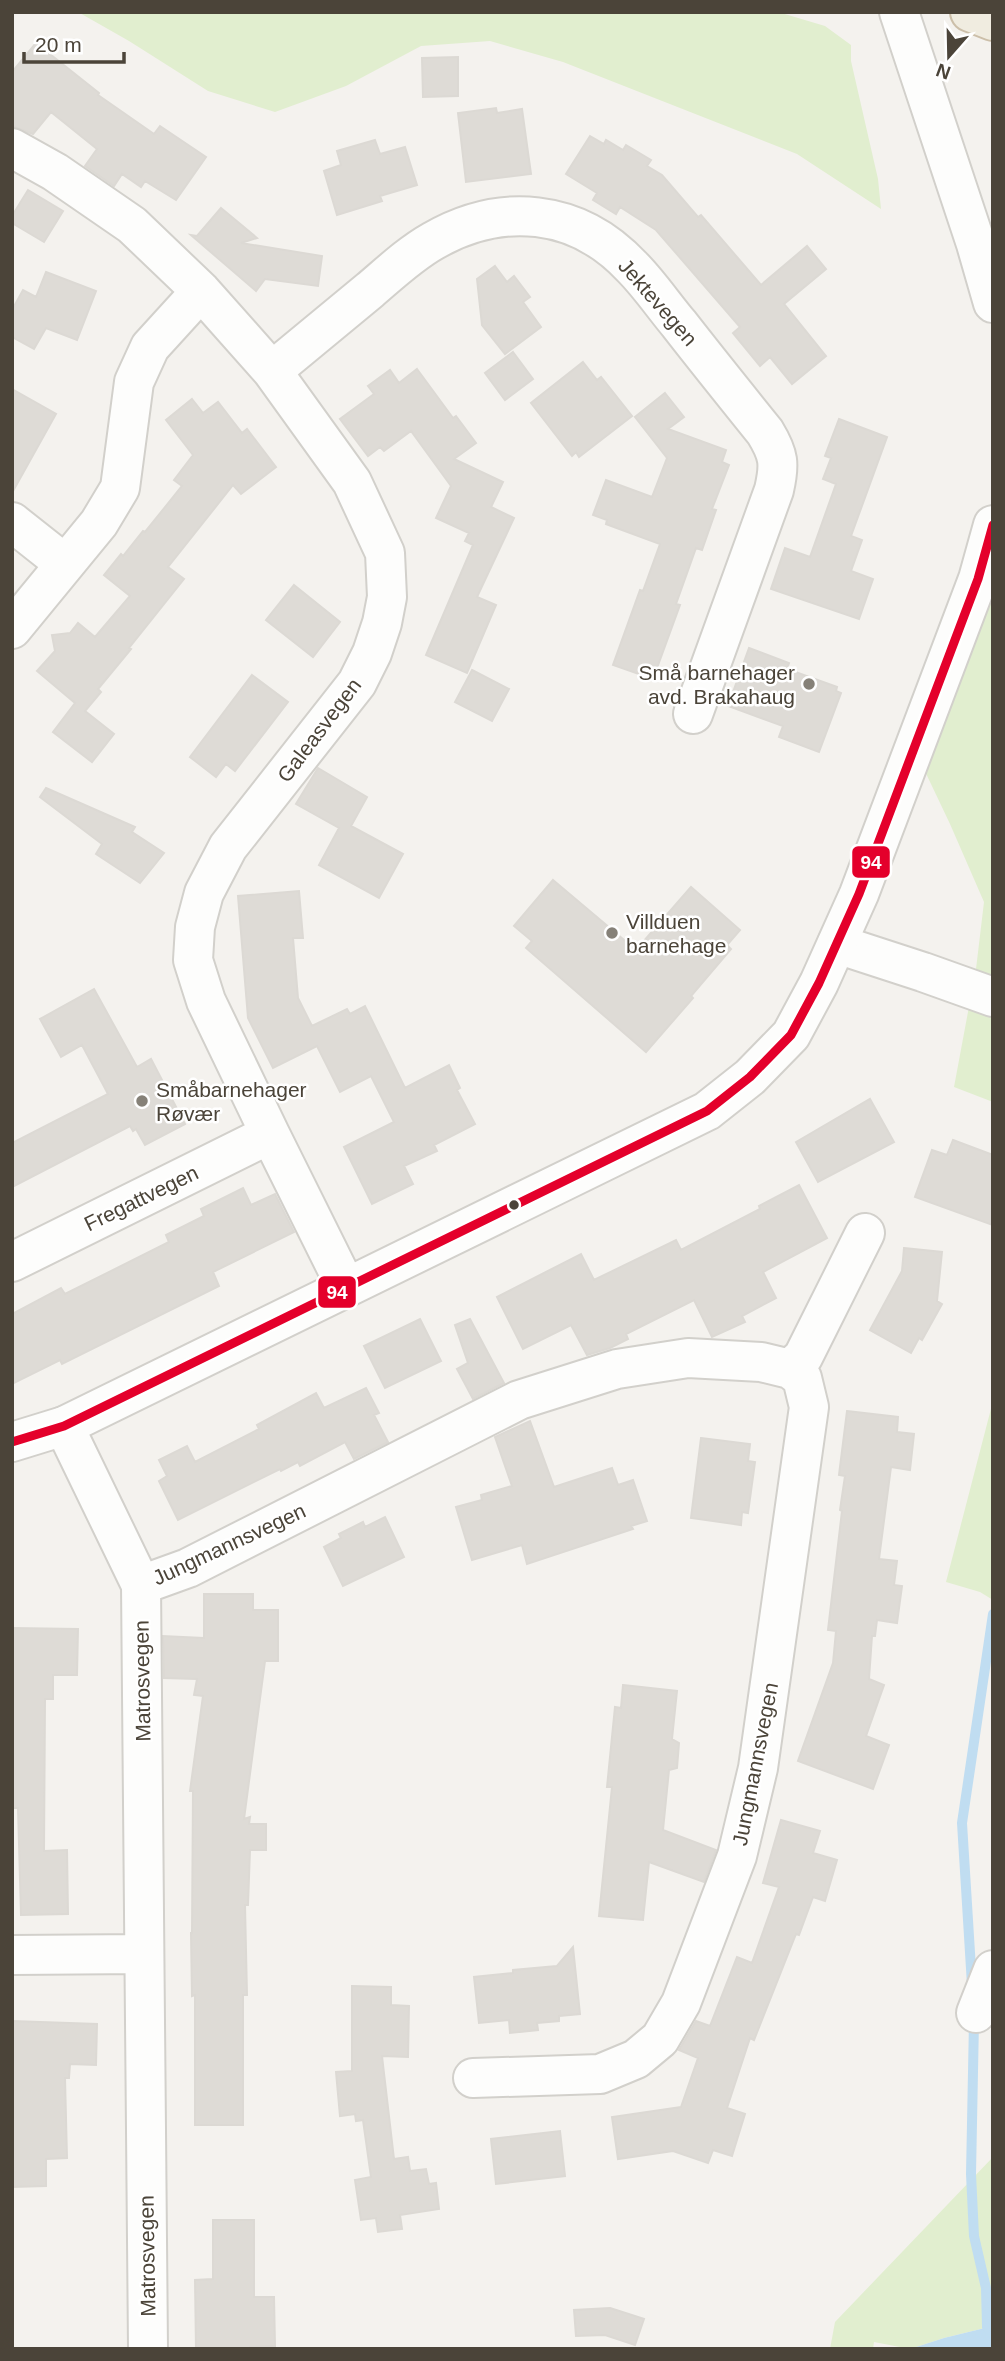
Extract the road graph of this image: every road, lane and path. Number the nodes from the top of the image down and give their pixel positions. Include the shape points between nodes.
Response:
1 (899, 12) edge
2 (970, 12) edge
3 (981, 12) edge
4 (993, 15) edge
5 (993, 21) edge
6 (12, 148) edge
7 (201, 291) junction
8 (993, 303) edge
9 (272, 371) junction
10 (12, 522) edge
11 (993, 525) edge
12 (65, 564) junction
13 (12, 629) edge
14 (693, 714) dead end
15 (837, 944) junction
16 (993, 997) edge
17 (270, 1135) junction
18 (865, 1233) dead end
19 (12, 1262) edge
20 (346, 1287) junction
21 (790, 1369) junction
22 (64, 1426) junction
23 (12, 1442) edge
24 (141, 1585) junction
25 (144, 1954) junction
26 (12, 1955) edge
27 (993, 1970) edge
28 (976, 2013) dead end
29 (473, 2078) dead end
30 (148, 2349) edge

1 - 8 street
2 - 5 highway
3 - 4 highway
6 - 7 street, Galeasvegen via 132,225
7 - 9 street, Galeasvegen
7 - 12 street via 150,347 134,382 120,488 99,523
9 - 14 street, Jektevegen via 433,240 493,218 517,215 560,220 600,240 631,265 765,432 776,450 779,468
9 - 17 street, Galeasvegen via 352,482 385,553 387,597 372,653 358,682 228,847 204,892 195,927 193,960 206,1002
10 - 12 street
11 - 15 street via 978,579
12 - 13 street
15 - 16 street
15 - 20 street via 790,1035 750,1077 707,1111
17 - 19 street, Fregattvegen
17 - 20 street, Galeasvegen
18 - 21 street via 803,1357
20 - 22 street
21 - 24 street, Jungmannsvegen via 761,1362 688,1357 617,1369 519,1400 188,1568
21 - 29 street, Jungmannsvegen via 802,1378 809,1407 758,1768 737,1856 681,2003 660,2039 636,2059 600,2074
22 - 23 street
22 - 24 street, Matrosvegen
24 - 25 street, Matrosvegen
25 - 26 street
25 - 30 street, Matrosvegen
27 - 28 street

